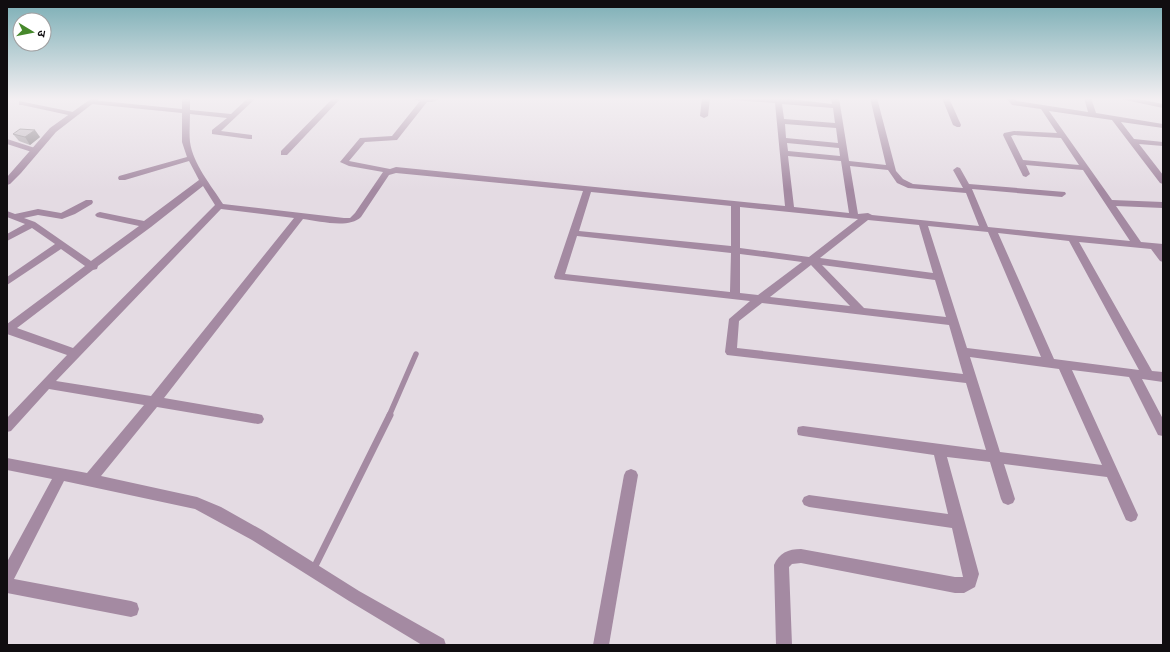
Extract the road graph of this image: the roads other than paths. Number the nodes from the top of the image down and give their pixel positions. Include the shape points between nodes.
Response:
1 (55, 128) edge
2 (186, 128) edge
3 (219, 128) edge
4 (308, 128) edge
5 (402, 128) edge
6 (781, 128) edge
7 (839, 128) edge
8 (881, 128) edge
9 (1058, 128) edge
10 (1122, 128) edge
11 (1063, 136) junction
12 (249, 137) dead end
13 (782, 140) junction
14 (7, 141) edge
15 (1132, 141) junction
16 (1163, 144) edge
17 (843, 146) junction
18 (35, 151) junction
19 (284, 153) dead end
20 (784, 153) junction
21 (192, 158) junction
22 (845, 161) junction
23 (1020, 162) junction
24 (891, 168) junction
25 (1084, 168) junction
26 (1159, 169) edge
27 (957, 170) dead end
28 (388, 171) junction
29 (1026, 174) dead end
30 (122, 178) dead end
31 (204, 181) junction
32 (1163, 181) edge
33 (7, 182) edge
34 (967, 188) junction
35 (588, 189) junction
36 (1062, 194) dead end
37 (89, 202) dead end
38 (1109, 203) junction
39 (736, 204) junction
40 (1163, 205) edge
41 (219, 206) junction
42 (790, 209) junction
43 (11, 215) edge
44 (100, 215) dead end
45 (854, 215) junction
46 (300, 216) junction
47 (868, 216) junction
48 (32, 224) junction
49 (923, 224) junction
50 (148, 225) junction
51 (988, 230) junction
52 (573, 233) junction
53 (7, 238) edge
54 (1072, 238) junction
55 (62, 244) junction
56 (1138, 245) junction
57 (1158, 247) edge
58 (735, 250) junction
59 (1163, 259) edge
60 (812, 260) junction
61 (93, 267) junction
62 (939, 277) junction
63 (7, 282) edge
64 (735, 296) junction
65 (760, 299) junction
66 (861, 311) junction
67 (953, 322) junction
68 (7, 330) edge
69 (962, 352) junction
70 (75, 353) junction
71 (416, 354) dead end
72 (1050, 364) junction
73 (1064, 366) junction
74 (1134, 374) junction
75 (1149, 376) junction
76 (1163, 377) edge
77 (971, 379) junction
78 (46, 384) junction
79 (154, 402) junction
80 (258, 419) dead end
81 (8, 424) edge
82 (1163, 430) edge
83 (803, 431) dead end
84 (939, 450) junction
85 (994, 457) junction
86 (7, 464) edge
87 (1112, 472) junction
88 (61, 474) junction
89 (631, 475) dead end
90 (90, 480) junction
91 (1008, 499) dead end
92 (809, 501) dead end
93 (1131, 515) dead end
94 (957, 522) junction
95 (313, 570) junction
96 (7, 577) edge
97 (7, 585) edge
98 (130, 609) dead end
99 (438, 645) edge
100 (601, 645) edge
101 (784, 645) edge

1 - 18 street
2 - 21 street via 186,142
3 - 12 street via 216,133
4 - 19 street
5 - 28 street via 394,138 363,140 344,162
6 - 13 street
7 - 17 street
8 - 24 street
9 - 11 street
10 - 15 street
11 - 23 street via 1009,134 1007,138
11 - 25 street
13 - 17 street
13 - 20 street
14 - 18 street
15 - 16 street
15 - 26 street
17 - 22 street
18 - 33 street
20 - 22 street
20 - 42 street
21 - 30 street
21 - 31 street
22 - 24 street
22 - 45 street
23 - 25 street
23 - 29 street
24 - 34 street via 906,185
25 - 38 street
26 - 32 street
27 - 34 street
28 - 35 street
28 - 46 street via 353,220
31 - 41 street
31 - 50 street
34 - 36 street
34 - 51 street
35 - 39 street
35 - 52 street
37 - 43 street via 62,216 38,212
38 - 40 street
38 - 56 street
39 - 42 street
39 - 58 street
41 - 46 street
41 - 70 street
42 - 45 street
43 - 48 street
44 - 50 street
45 - 47 street
46 - 79 street
47 - 49 street
47 - 60 street
48 - 53 street
48 - 55 street
49 - 51 street
49 - 62 street
50 - 61 street
51 - 54 street
51 - 72 street
52 - 58 street
52 - 64 street via 559,277
54 - 56 street
54 - 75 street
55 - 61 street
55 - 63 street
56 - 57 street
57 - 59 street
58 - 60 street
58 - 64 street
60 - 62 street
60 - 65 street
60 - 66 street
61 - 68 street
62 - 67 street
64 - 65 street
65 - 66 street
65 - 77 street via 734,319 731,352
66 - 67 street
67 - 69 street
68 - 70 street
69 - 72 street
69 - 77 street
70 - 78 street
71 - 95 lane
72 - 73 street
73 - 74 street
73 - 87 street
74 - 75 street
74 - 82 street
75 - 76 street
77 - 85 street
78 - 79 street
78 - 81 street
79 - 80 street
79 - 90 street
83 - 84 street
84 - 85 street
84 - 94 street
85 - 87 street
85 - 91 street
86 - 88 street
87 - 93 street
88 - 90 street
88 - 96 street
89 - 100 street
90 - 95 street via 197,503
92 - 94 street
94 - 101 street via 971,574 970,582 964,585 955,586 801,556 784,559 781,565
95 - 99 street
97 - 98 street

